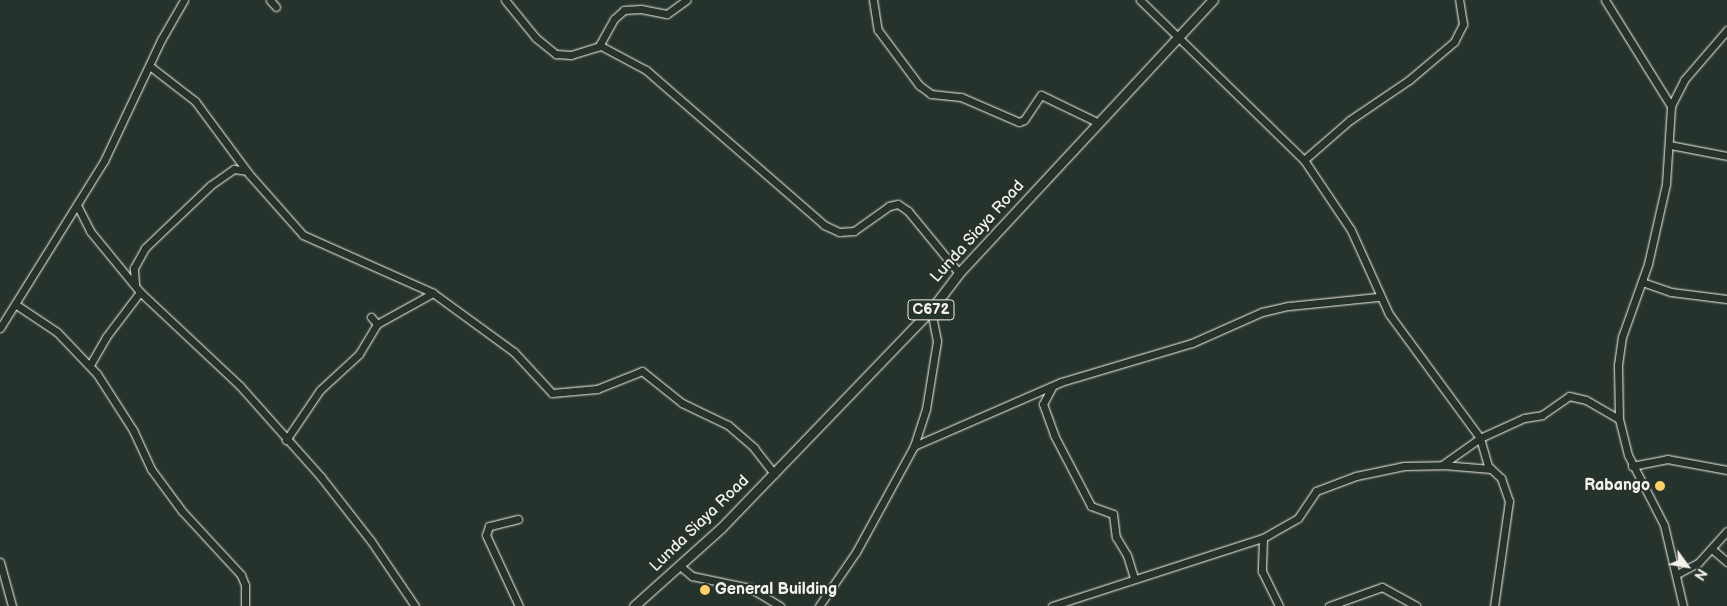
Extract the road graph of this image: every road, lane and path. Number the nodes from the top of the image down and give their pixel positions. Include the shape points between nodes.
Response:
1 (184, 0) edge
2 (270, 0) edge
3 (505, 0) edge
4 (686, 0) edge
5 (873, 0) edge
6 (1140, 0) edge
7 (1213, 0) edge
8 (1459, 0) edge
9 (1604, 0) edge
10 (276, 7) dead end
11 (1727, 30) edge
12 (1179, 36) junction
13 (599, 46) junction
14 (151, 67) junction
15 (1671, 106) junction
16 (1099, 123) junction
17 (1670, 146) junction
18 (1727, 156) edge
19 (1304, 160) junction
20 (247, 171) junction
21 (77, 206) junction
22 (959, 272) junction
23 (1642, 282) junction
24 (138, 290) junction
25 (433, 292) junction
26 (1378, 297) junction
27 (1727, 299) edge
28 (15, 304) junction
29 (931, 310) junction
30 (371, 317) dead end
31 (377, 324) junction
32 (0, 328) edge
33 (90, 365) junction
34 (1061, 382) junction
35 (1619, 420) junction
36 (1480, 438) junction
37 (286, 440) junction
38 (914, 446) junction
39 (1442, 465) junction
40 (1632, 466) junction
41 (1491, 469) junction
42 (1727, 470) edge
43 (774, 474) junction
44 (518, 519) dead end
45 (1727, 530) edge
46 (1262, 538) junction
47 (1712, 549) junction
48 (0, 562) edge
49 (1727, 562) edge
50 (680, 566) junction
51 (1677, 574) junction
52 (1134, 578) junction
53 (12, 606) edge
54 (245, 606) edge
55 (415, 606) edge
56 (519, 606) edge
57 (634, 606) edge
58 (780, 606) edge
59 (819, 606) edge
60 (1052, 606) edge
61 (1279, 606) edge
62 (1329, 606) edge
63 (1416, 606) edge
64 (1494, 606) edge
65 (1684, 606) edge

1 - 14 street via 161,40
2 - 10 street
3 - 13 street via 542,44 556,54 571,55
4 - 13 street via 667,14 641,9 624,10 614,19
5 - 16 street via 878,30 919,85 931,94 960,97 1019,122 1024,120 1041,95
6 - 12 street
7 - 12 main road, Lunda Siaya Road / C672
8 - 19 street via 1463,24 1454,42 1409,80 1350,120
9 - 15 street
11 - 15 street via 1684,80
12 - 16 main road, Lunda Siaya Road / C672
12 - 19 street
13 - 22 street via 611,49 646,70 824,225 839,232 854,231 889,206 898,204
14 - 20 street via 195,101
14 - 21 street via 104,161
15 - 17 street
16 - 22 main road, Lunda Siaya Road / C672
17 - 18 street
17 - 23 street via 1666,184
19 - 26 street via 1351,230
20 - 24 street via 234,169 211,185 145,248 134,268
20 - 25 street via 307,238
21 - 24 street via 90,231
21 - 28 street
22 - 29 main road, Lunda Siaya Road / C672
23 - 27 street via 1671,292
23 - 35 street via 1622,337
24 - 33 street
24 - 37 street via 240,386
25 - 31 street
25 - 43 street via 514,352 552,393 597,390 642,371 682,403 728,426 754,448
26 - 34 street via 1262,312 1192,343
26 - 36 street via 1410,347
28 - 32 street
28 - 33 street via 57,332
29 - 38 street via 937,341 926,409
29 - 43 main road, Lunda Siaya Road / C672
30 - 31 street
31 - 37 street via 360,354 320,390
33 - 54 street via 130,424 151,469 182,511 241,575 245,585
34 - 38 street
34 - 52 street via 1044,396 1046,415 1091,506 1113,514 1116,537 1127,555
35 - 36 street via 1574,395 1542,415 1524,418
35 - 40 street
36 - 39 street
36 - 41 street
37 - 55 street via 321,476
38 - 59 street via 856,552
39 - 41 street
39 - 46 street via 1382,470 1321,488 1298,518
40 - 42 street via 1667,458
40 - 51 street via 1664,525
41 - 64 street via 1502,478 1509,501
43 - 50 main road, Lunda Siaya Road / C672
44 - 56 street via 489,526 486,535
45 - 47 street
46 - 52 street
46 - 61 street via 1262,571
47 - 49 street
47 - 51 street via 1698,563
48 - 53 street
50 - 57 main road, Lunda Siaya Road / C672
50 - 58 street via 692,576 750,588
51 - 65 street
52 - 60 street
62 - 63 street via 1382,587

